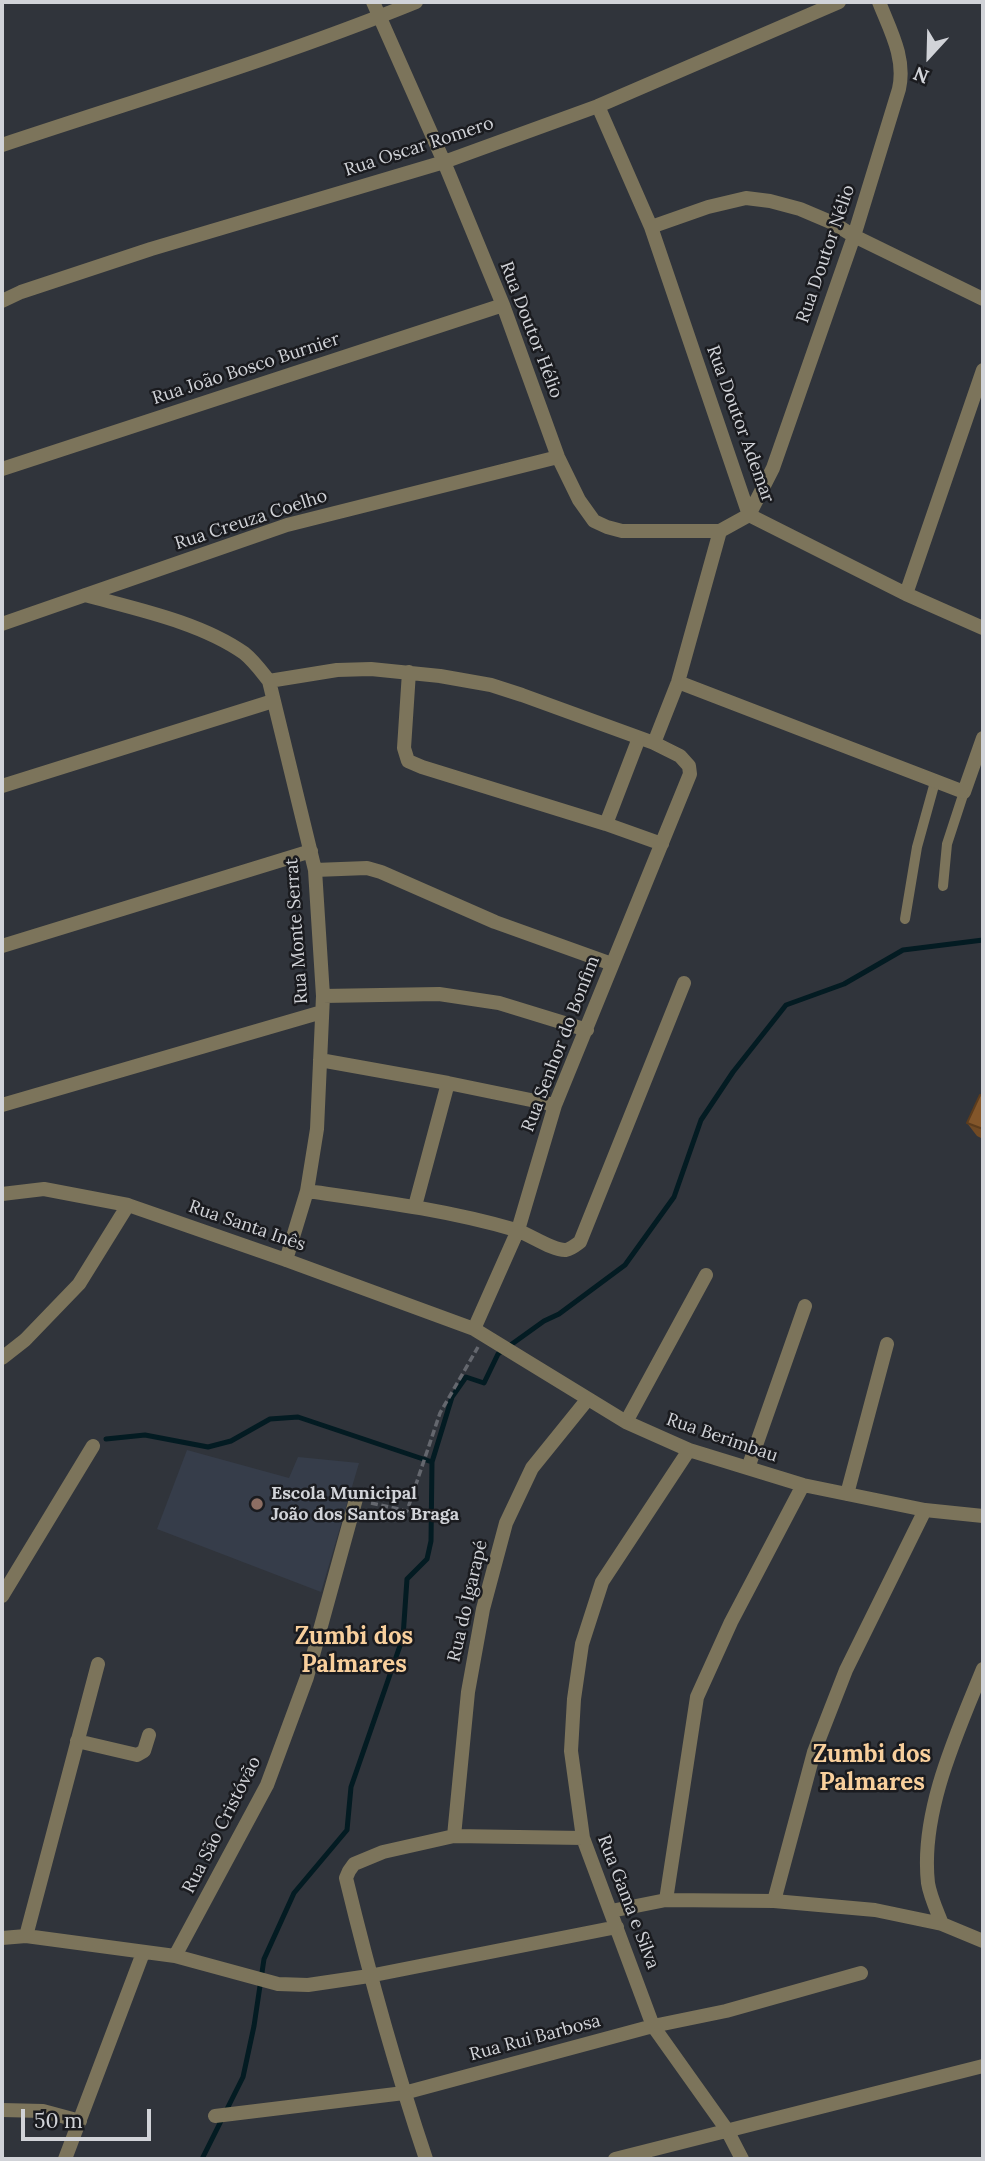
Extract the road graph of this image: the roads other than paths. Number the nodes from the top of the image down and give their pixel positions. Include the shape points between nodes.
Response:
1 (373, 2) edge
2 (416, 2) edge
3 (839, 2) edge
4 (878, 2) edge
5 (379, 17) junction
6 (598, 106) junction
7 (2, 145) edge
8 (444, 162) junction
9 (651, 227) junction
10 (854, 236) junction
11 (983, 299) edge
12 (2, 301) edge
13 (502, 304) junction
14 (983, 370) edge
15 (558, 457) junction
16 (2, 469) edge
17 (749, 515) junction
18 (720, 531) junction
19 (906, 594) junction
20 (85, 596) junction
21 (2, 624) edge
22 (983, 628) edge
23 (409, 672) junction
24 (269, 681) junction
25 (678, 682) junction
26 (273, 701) junction
27 (639, 738) junction
28 (983, 738) edge
29 (654, 743) junction
30 (935, 782) junction
31 (2, 786) edge
32 (964, 792) junction
33 (606, 824) junction
34 (662, 844) junction
35 (311, 851) junction
36 (315, 870) junction
37 (943, 886) dead end
38 (905, 919) dead end
39 (2, 946) edge
40 (612, 964) junction
41 (684, 983) dead end
42 (323, 996) junction
43 (322, 1012) junction
44 (587, 1030) junction
45 (320, 1060) junction
46 (448, 1083) junction
47 (2, 1105) edge
48 (555, 1105) junction
49 (307, 1191) junction
50 (2, 1194) edge
51 (128, 1205) junction
52 (415, 1206) junction
53 (518, 1230) junction
54 (286, 1260) junction
55 (706, 1275) dead end
56 (805, 1306) dead end
57 (479, 1333) junction
58 (887, 1344) dead end
59 (2, 1358) edge
60 (587, 1400) junction
61 (626, 1422) junction
62 (93, 1446) dead end
63 (689, 1450) junction
64 (748, 1468) junction
65 (803, 1485) junction
66 (847, 1493) junction
67 (356, 1499) road end
68 (925, 1510) junction
69 (983, 1516) edge
70 (2, 1596) edge
71 (98, 1664) dead end
72 (983, 1669) edge
73 (149, 1735) dead end
74 (77, 1741) junction
75 (454, 1836) junction
76 (583, 1838) junction
77 (666, 1900) junction
78 (774, 1902) junction
79 (611, 1911) junction
80 (942, 1924) junction
81 (618, 1927) junction
82 (26, 1936) junction
83 (2, 1938) edge
84 (983, 1941) edge
85 (143, 1953) junction
86 (175, 1956) junction
87 (861, 1973) dead end
88 (369, 1976) junction
89 (653, 2026) junction
90 (983, 2066) edge
91 (404, 2093) junction
92 (2, 2110) edge
93 (215, 2116) dead end
94 (80, 2121) junction
95 (727, 2130) junction
96 (65, 2159) edge
97 (426, 2159) edge
98 (615, 2159) edge
99 (742, 2159) edge

1 - 5 street, Rua Doutor Hélio
2 - 5 street
3 - 6 street, Rua Oscar Romero
4 - 10 street, Rua Doutor Nélio via 900,57 902,78
5 - 7 street
5 - 8 street, Rua Doutor Hélio
6 - 8 street, Rua Oscar Romero
6 - 9 street, Rua Doutor Ademar
8 - 12 street, Rua Oscar Romero via 151,248
8 - 13 street, Rua Doutor Hélio
9 - 10 street via 746,198 800,209
9 - 17 street, Rua Doutor Ademar
10 - 11 street
10 - 17 street, Rua Doutor Nélio via 773,468
13 - 15 street, Rua Doutor Hélio
13 - 16 street, Rua João Bosco Burnier
14 - 19 street
15 - 18 street, Rua Doutor Hélio via 587,512 607,527
15 - 20 street, Rua Creuza Coelho via 287,525
17 - 18 street, Rua Doutor Hélio
17 - 19 street, Rua Doutor Ademar
18 - 25 street
19 - 22 street, Rua Doutor Ademar
20 - 21 street, Rua Creuza Coelho
20 - 24 street via 223,640 251,659
23 - 24 street via 337,670
23 - 27 street via 491,685
23 - 33 street via 404,748 408,761
24 - 26 street, Rua Monte Serrat
25 - 29 street
25 - 30 street
26 - 31 street
26 - 35 street, Rua Monte Serrat
27 - 29 street
27 - 33 street
28 - 32 street
29 - 34 street, Rua Senhor do Bonfim via 684,760 690,774
30 - 32 street
30 - 38 lane via 917,847
32 - 37 lane via 947,844
33 - 34 street
34 - 40 street, Rua Senhor do Bonfim
35 - 36 street, Rua Monte Serrat
35 - 39 street
36 - 40 street via 367,868 381,872 495,922
36 - 42 street, Rua Monte Serrat
40 - 44 street, Rua Senhor do Bonfim
41 - 53 street via 580,1242 568,1250 560,1249
42 - 43 street, Rua Monte Serrat
42 - 44 street via 439,994 499,1003
43 - 45 street, Rua Monte Serrat
43 - 47 street
44 - 48 street, Rua Senhor do Bonfim
45 - 46 street
45 - 49 street, Rua Monte Serrat via 317,1129
46 - 48 street
46 - 52 street
48 - 53 street, Rua Senhor do Bonfim
49 - 52 street
49 - 54 street, Rua Monte Serrat
50 - 51 street, Rua Santa Inês via 44,1189
51 - 54 street, Rua Santa Inês
51 - 59 street via 79,1284
52 - 53 street
53 - 57 street, Rua Senhor do Bonfim
54 - 57 street, Rua Santa Inês
55 - 61 street
56 - 64 street
57 - 60 street, Rua Berimbau
58 - 66 street
60 - 61 street, Rua Berimbau
60 - 75 street, Rua do Igarapé via 532,1468 506,1523 483,1609 468,1692
61 - 63 street, Rua Berimbau
62 - 70 street
63 - 64 street, Rua Berimbau
63 - 76 street, Rua Gama e Silva via 601,1582 582,1644 571,1751
64 - 65 street, Rua Berimbau
65 - 66 street, Rua Berimbau
65 - 77 street via 730,1622 697,1697
66 - 68 street, Rua Berimbau
67 - 86 street, Rua São Cristóvão via 307,1677 267,1785
68 - 69 street, Rua Berimbau
68 - 78 street via 846,1670 814,1752
71 - 74 street
72 - 80 street via 942,1773 929,1838 929,1884
73 - 74 street via 144,1751 137,1755
74 - 82 street
75 - 76 street
75 - 88 street via 383,1852 354,1864 349,1871 346,1878
76 - 79 street, Rua Gama e Silva
77 - 78 street
77 - 79 street
78 - 80 street via 875,1910
79 - 81 street, Rua Gama e Silva
80 - 84 street
81 - 88 street
81 - 89 street, Rua Gama e Silva
82 - 83 street
82 - 85 street
85 - 86 street
85 - 94 street
86 - 88 street via 278,1984 308,1985
87 - 89 street, Rua Rui Barbosa
88 - 91 street
89 - 91 street, Rua Rui Barbosa
89 - 95 street, Rua Gama e Silva
90 - 95 street
91 - 93 street, Rua Rui Barbosa
91 - 97 street
92 - 94 street via 43,2111
94 - 96 street
95 - 98 street
95 - 99 street, Rua Gama e Silva

